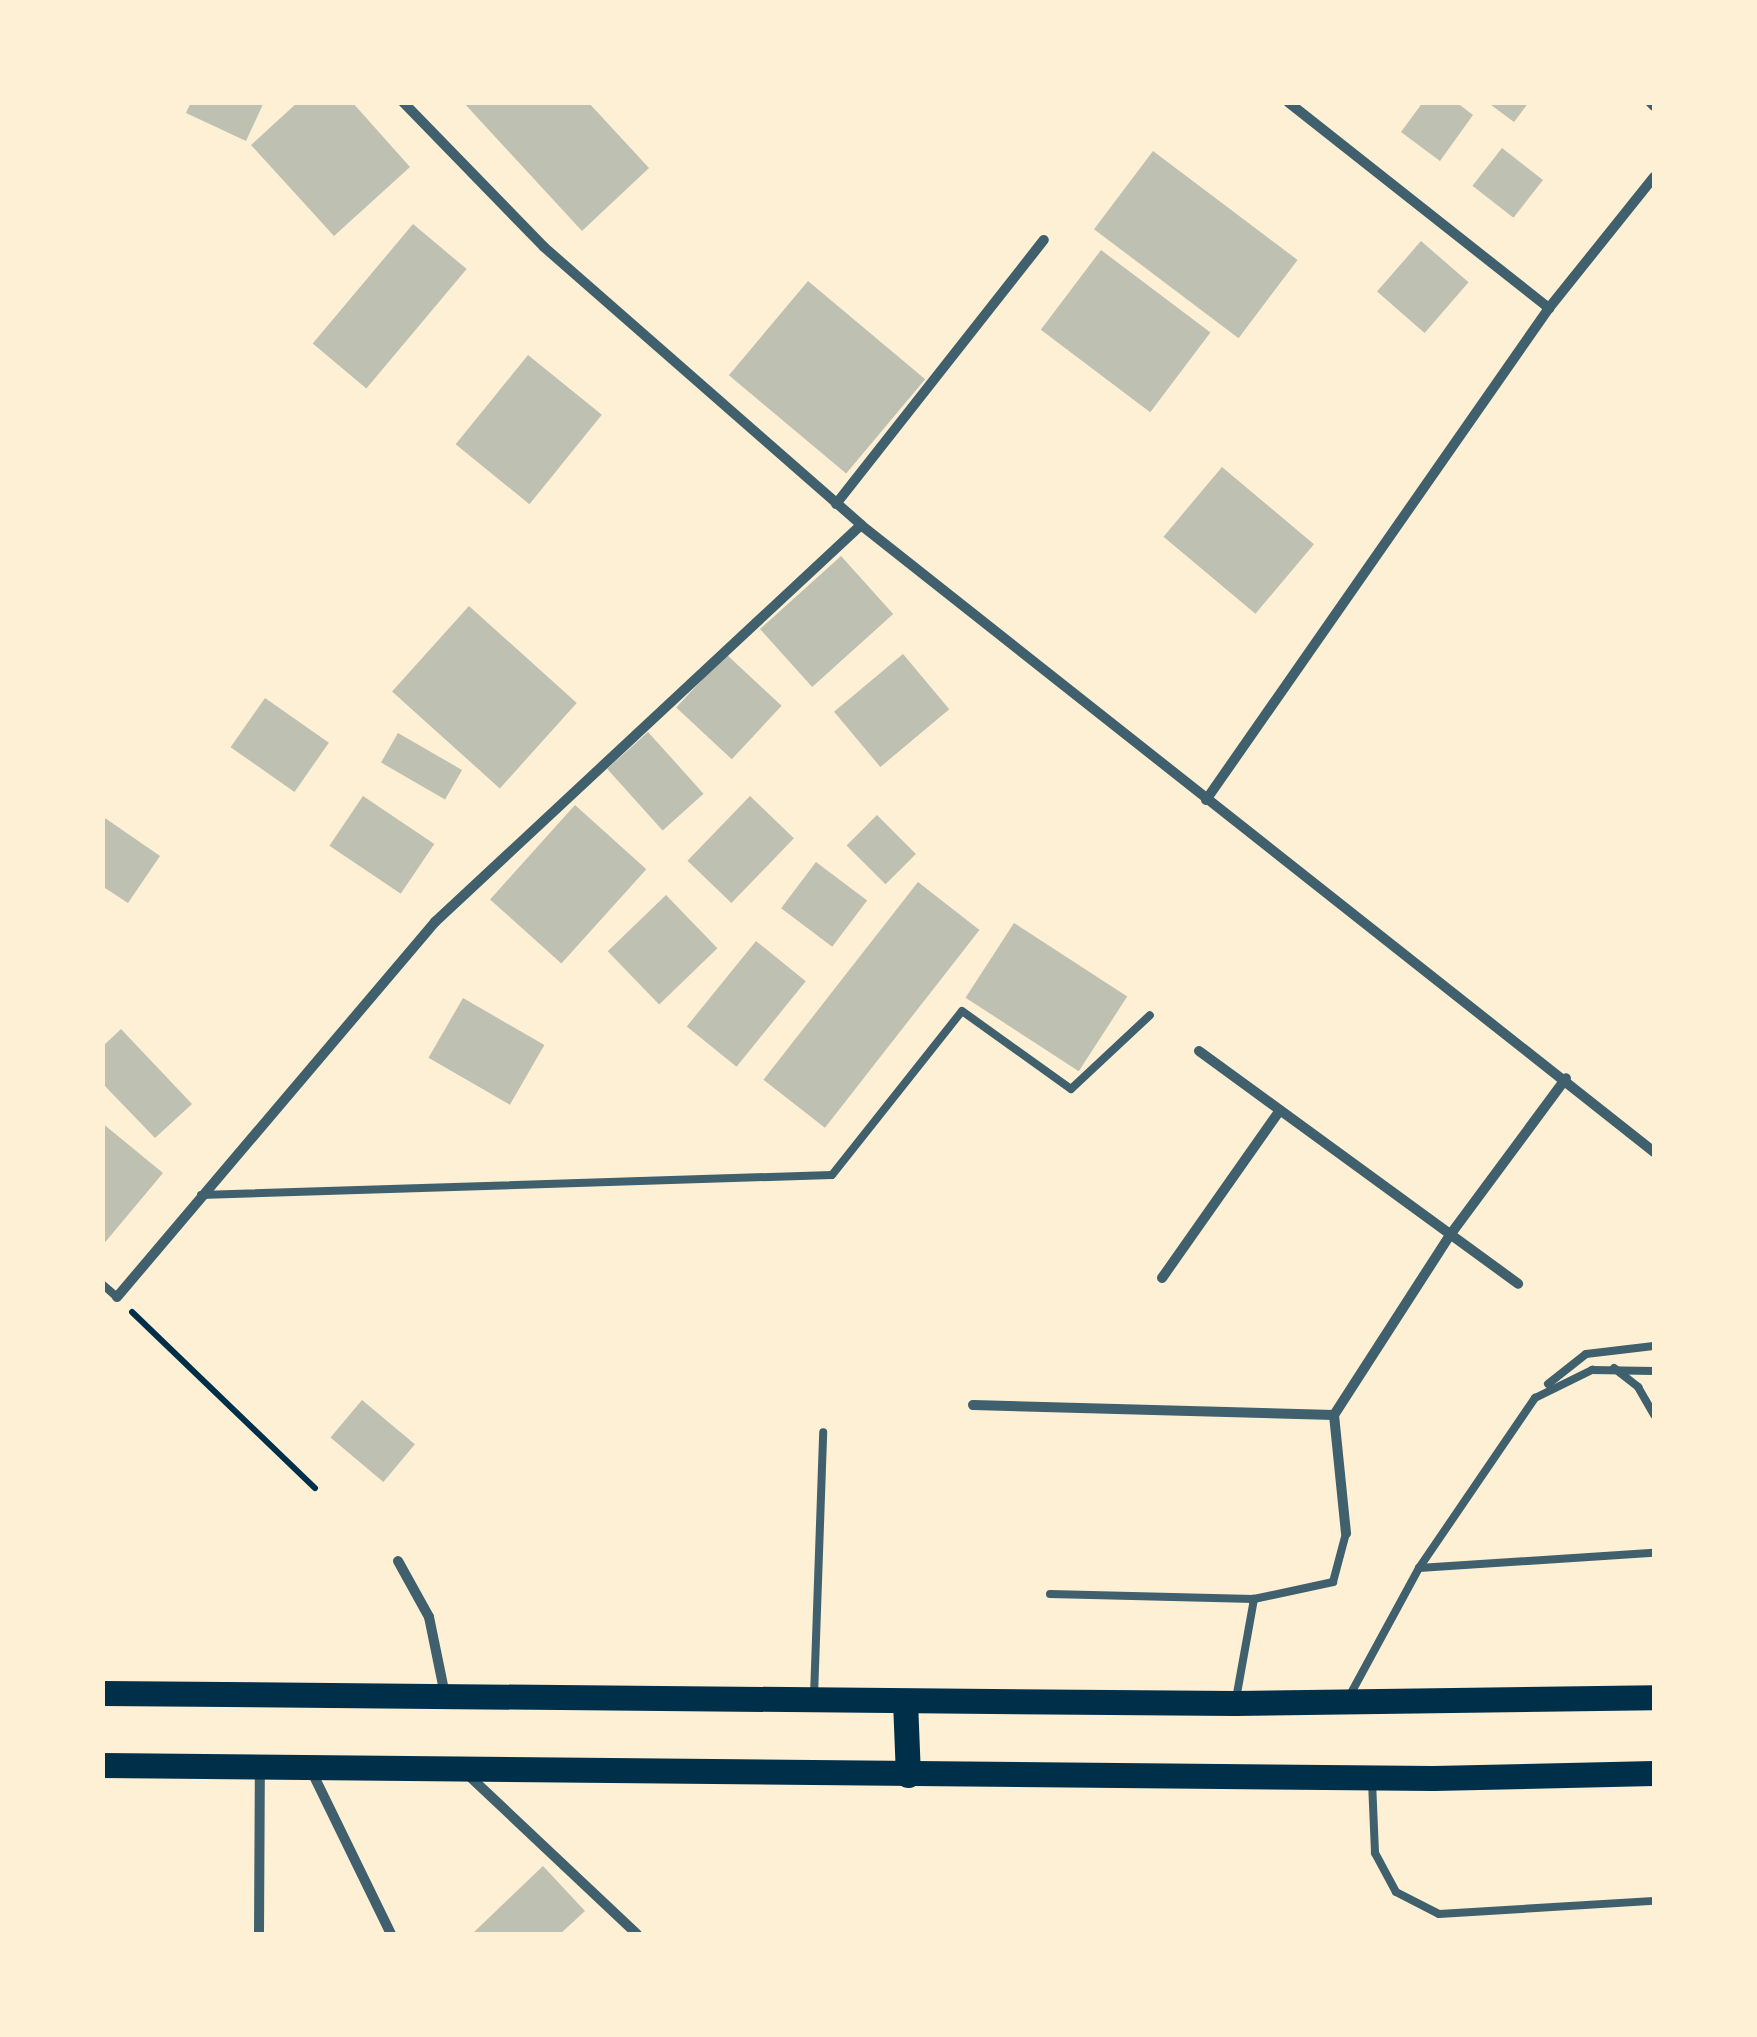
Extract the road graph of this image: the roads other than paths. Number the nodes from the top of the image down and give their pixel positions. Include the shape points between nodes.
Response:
1 (403, 102) edge
2 (1288, 102) edge
3 (1654, 177) edge
4 (1044, 240) dead end
5 (1549, 308) junction
6 (836, 504) junction
7 (861, 525) junction
8 (1206, 800) junction
9 (1150, 1015) dead end
10 (1199, 1051) dead end
11 (1566, 1078) junction
12 (1280, 1110) junction
13 (1654, 1152) edge
14 (202, 1195) junction
15 (1450, 1235) junction
16 (1162, 1278) dead end
17 (102, 1284) edge
18 (1518, 1284) dead end
19 (117, 1297) joint
20 (1654, 1346) edge
21 (1614, 1368) junction
22 (1654, 1371) edge
23 (1535, 1398) junction
24 (973, 1405) dead end
25 (1334, 1415) junction
26 (1654, 1415) edge
27 (822, 1432) dead end
28 (1346, 1533) joint
29 (1654, 1553) edge
30 (398, 1561) dead end
31 (1419, 1568) junction
32 (1050, 1594) dead end
33 (1254, 1599) junction
34 (102, 1692) edge
35 (445, 1697) junction
36 (1654, 1697) edge
37 (814, 1701) junction
38 (905, 1701) junction
39 (1235, 1703) junction
40 (1345, 1703) junction
41 (102, 1765) edge
42 (260, 1767) junction
43 (310, 1768) junction
44 (462, 1769) junction
45 (1654, 1773) edge
46 (908, 1774) junction
47 (1372, 1778) junction
48 (1654, 1901) edge
49 (259, 1934) edge
50 (391, 1934) edge
51 (636, 1934) edge

1 - 6 street via 544,246
2 - 5 street
3 - 5 street
4 - 6 street
5 - 8 street
6 - 7 street
7 - 8 street
7 - 14 street via 435,922
8 - 11 street
9 - 14 lane via 1071,1090 962,1011 832,1176
10 - 12 street
11 - 13 street
11 - 15 street
12 - 15 street
12 - 16 street
14 - 19 street
15 - 18 street
15 - 25 street
17 - 19 lane
20 - 23 lane via 1586,1354 1565,1365
21 - 22 lane
21 - 23 lane via 1570,1377
21 - 26 lane via 1638,1388
23 - 31 lane
24 - 25 street
25 - 28 street
27 - 37 lane
28 - 33 lane via 1333,1582
29 - 31 lane
30 - 35 street via 429,1616
31 - 40 lane
32 - 33 lane
33 - 39 lane
34 - 35 main road
35 - 37 main road
36 - 40 main road
37 - 38 main road
38 - 39 main road
38 - 46 main road
39 - 40 main road
41 - 42 main road
42 - 43 main road
42 - 49 street
43 - 44 main road
43 - 50 street
44 - 46 main road
44 - 51 street
45 - 47 main road
46 - 47 main road
47 - 48 lane via 1375,1852 1396,1892 1439,1914

